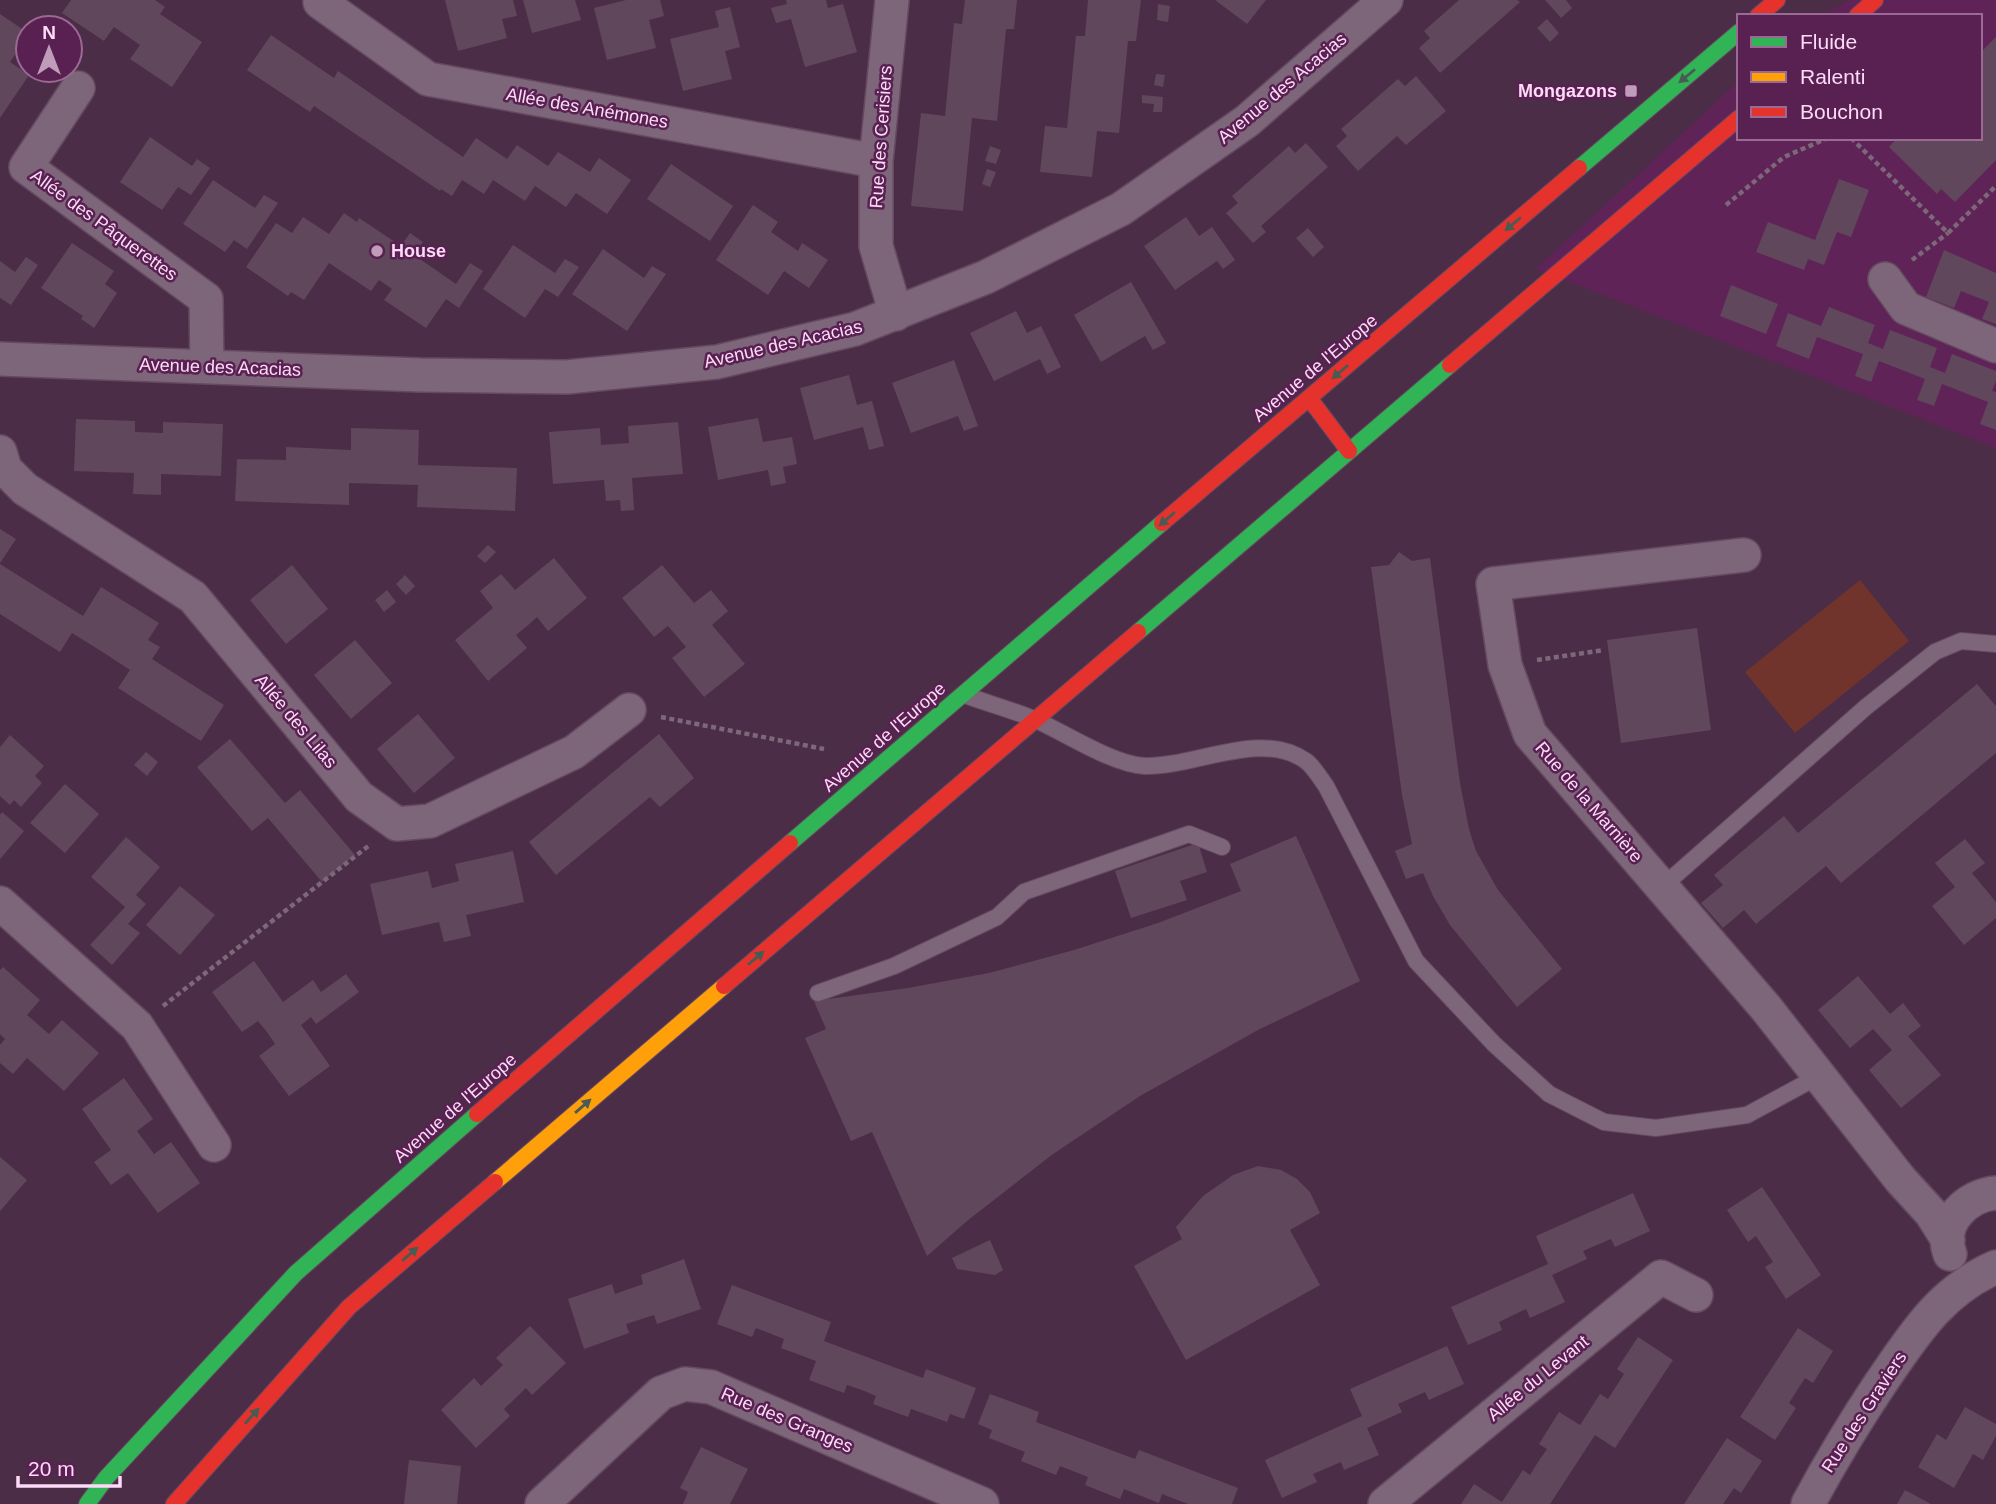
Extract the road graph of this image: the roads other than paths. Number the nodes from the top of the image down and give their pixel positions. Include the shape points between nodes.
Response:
1 (892, 0) edge
2 (1386, 0) edge
3 (1777, 0) edge
4 (1875, 0) edge
5 (320, 2) dead end
6 (1760, 14) edge
7 (1859, 14) edge
8 (1737, 34) edge
9 (78, 88) dead end
10 (1737, 120) edge
11 (876, 160) junction
12 (1885, 279) road end
13 (896, 313) junction
14 (1996, 346) edge
15 (0, 359) edge
16 (207, 367) junction
17 (1309, 398) junction
18 (1349, 451) junction
19 (0, 452) edge
20 (1744, 555) dead end
21 (1996, 645) edge
22 (962, 695) junction
23 (629, 710) road end
24 (1035, 720) junction
25 (1222, 847) dead end
26 (1662, 887) junction
27 (0, 903) edge
28 (818, 993) dead end
29 (1819, 1076) junction
30 (214, 1145) dead end
31 (1907, 1186) junction
32 (1993, 1194) edge
33 (1948, 1244) junction
34 (1996, 1267) edge
35 (1696, 1295) dead end
36 (1924, 1322) junction
37 (87, 1504) edge
38 (174, 1504) edge
39 (542, 1504) edge
40 (982, 1504) edge
41 (1385, 1504) edge
42 (1808, 1504) edge

1 - 11 street, Rue des Cerisiers
2 - 13 street, Avenue des Acacias via 1247,121 1121,209 986,277
3 - 6 main road
4 - 7 main road
5 - 11 street, Allée des Anémones via 428,79
8 -> 17 main road, Avenue de l'Europe
9 - 16 street, Allée des Pâquerettes via 26,167 206,299
10 - 18 main road
11 - 13 street, Rue des Cerisiers via 876,246
12 - 14 street via 1906,309
13 - 16 street, Avenue des Acacias via 855,329 717,362 567,377
15 - 16 street, Avenue des Acacias
17 - 18 main road
17 -> 22 main road, Avenue de l'Europe
18 - 24 main road
19 - 23 street, Allée des Lilas via 5,469 25,489 193,597 359,797 397,824 429,821 575,752
20 - 26 street, Rue de la Marnière via 1493,584 1505,665 1530,734
21 - 26 lane via 1961,641 1935,652
22 - 24 lane
22 - 37 main road, Avenue de l'Europe via 296,1273
24 - 29 lane via 1143,766 1258,747 1286,750 1309,762 1326,786 1416,961 1494,1044 1549,1094 1604,1122 1656,1128 1746,1115
38 -> 24 main road via 349,1307
25 - 28 lane via 1189,834 1024,892 997,917 894,966
26 - 29 street, Rue de la Marnière
27 - 30 street via 136,1026
29 - 31 street, Rue de la Marnière
31 - 32 street via 1944,1194
31 - 33 street, Rue de la Marnière
32 - 33 street, Rue des Graviers via 1977,1198 1958,1212 1950,1225
33 - 34 street, Rue de la Marnière via 1953,1258 1964,1266 1978,1270
33 - 36 street, Rue des Graviers via 1938,1291
34 - 36 street, Rue des Graviers via 1965,1282
35 - 41 street, Allée du Levant via 1661,1277
36 - 42 street, Rue des Graviers via 1840,1444
39 - 40 street, Rue des Granges via 661,1393 685,1384 711,1387

